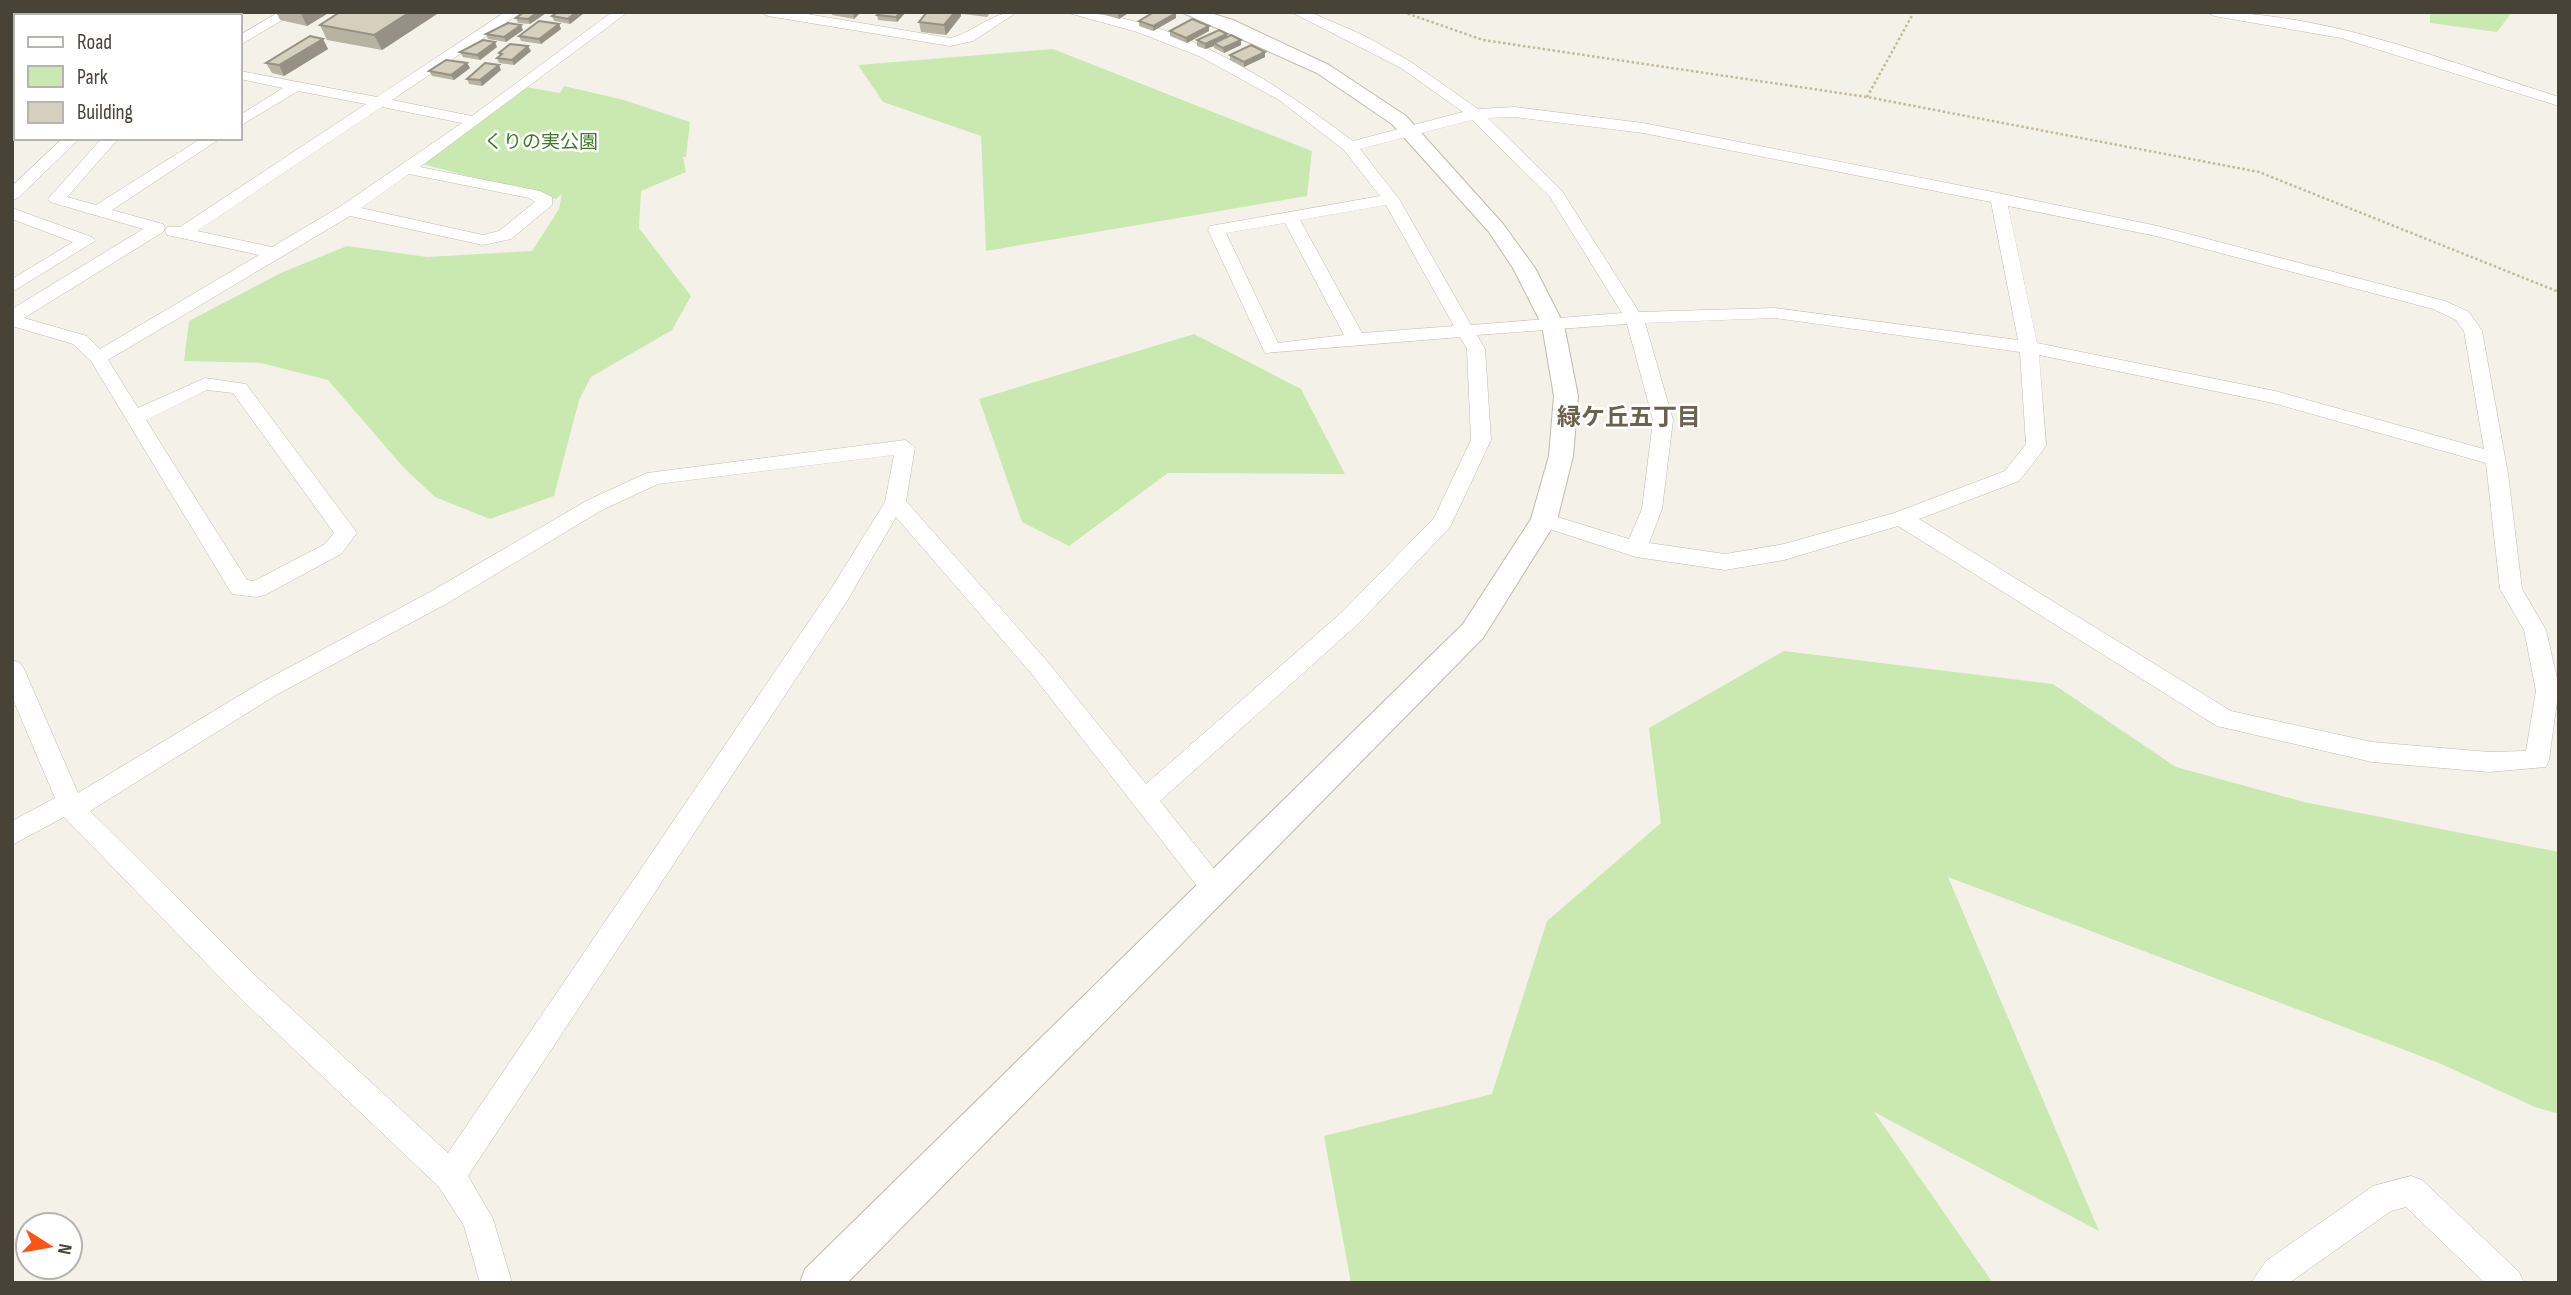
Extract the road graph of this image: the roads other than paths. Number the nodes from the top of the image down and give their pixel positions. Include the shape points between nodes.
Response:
1 (289, 12) edge
2 (515, 12) edge
3 (621, 12) edge
4 (768, 12) edge
5 (1010, 12) edge
6 (1072, 12) edge
7 (1189, 12) edge
8 (1298, 12) edge
9 (2214, 12) edge
10 (242, 40) edge
11 (242, 75) edge
12 (296, 86) junction
13 (379, 102) junction
14 (2559, 102) edge
15 (1475, 114) junction
16 (242, 120) edge
17 (475, 121) junction
18 (1410, 131) junction
19 (70, 140) edge
20 (109, 140) edge
21 (210, 140) edge
22 (1350, 147) junction
23 (407, 169) junction
24 (12, 195) edge
25 (1998, 198) junction
26 (1391, 199) junction
27 (347, 210) junction
28 (99, 211) junction
29 (12, 213) edge
30 (1290, 217) junction
31 (157, 228) junction
32 (183, 233) junction
33 (275, 253) junction
34 (12, 287) edge
35 (12, 318) edge
36 (1634, 318) junction
37 (1553, 326) junction
38 (1468, 333) junction
39 (1356, 339) junction
40 (2029, 347) junction
41 (98, 358) junction
42 (135, 417) junction
43 (2495, 459) junction
44 (895, 502) junction
45 (1901, 518) junction
46 (1544, 520) junction
47 (1636, 549) junction
48 (12, 669) edge
49 (1144, 800) junction
50 (70, 806) junction
51 (12, 834) edge
52 (1214, 888) junction
53 (450, 1175) junction
54 (496, 1283) edge
55 (818, 1283) edge
56 (2267, 1283) edge
57 (2508, 1283) edge

1 - 10 street
2 - 13 street
3 - 17 street
4 - 5 street via 950,41 968,38
6 - 22 street via 1142,29 1206,54 1284,97
7 - 18 street via 1227,24 1323,69
8 - 15 street via 1406,65
9 - 14 street via 2343,34
11 - 12 street
12 - 13 street
12 - 16 street
13 - 17 street
13 - 32 street
15 - 18 street
15 - 25 street via 1515,112 1643,128
15 - 36 street via 1556,194
17 - 23 street
18 - 22 street
18 - 37 street via 1496,228 1524,268
19 - 24 street
20 - 28 street via 56,199
21 - 28 street
22 - 26 street
23 - 27 street
23 - 27 street via 534,194 546,201 505,235 483,240
25 - 40 street
25 - 43 street via 2158,231 2440,305 2463,316 2473,331
26 - 30 street
26 - 38 street
27 - 33 street
28 - 31 street
29 - 34 street via 86,242
30 - 39 street
30 - 39 street via 1216,230 1272,349
31 - 32 street
31 - 35 street
32 - 33 street
33 - 41 street
35 - 41 street via 80,341
36 - 37 street
36 - 40 street via 1775,313
36 - 47 street via 1663,420 1652,509
37 - 38 street
37 - 46 street via 1566,396 1561,456
38 - 39 street
38 - 49 street via 1476,349 1481,440 1443,522 1350,618
40 - 43 street via 2275,397
40 - 45 street via 2036,445 2012,476
41 - 42 street
42 - 42 street via 240,588 257,589 333,549 346,533 239,388 205,384
43 - 45 street via 2511,589 2535,629 2548,691 2536,760 2489,762 2372,752 2225,719
44 - 49 street via 1039,667
44 - 50 street via 905,447 654,478 595,505
44 - 53 street via 839,595
45 - 47 street via 1784,552 1725,562
46 - 47 street
46 - 52 street via 1473,631
48 - 50 street
49 - 52 street
50 - 51 street
50 - 53 street via 249,988
52 - 55 street
53 - 54 street via 478,1219
56 - 57 street via 2384,1196 2411,1191

